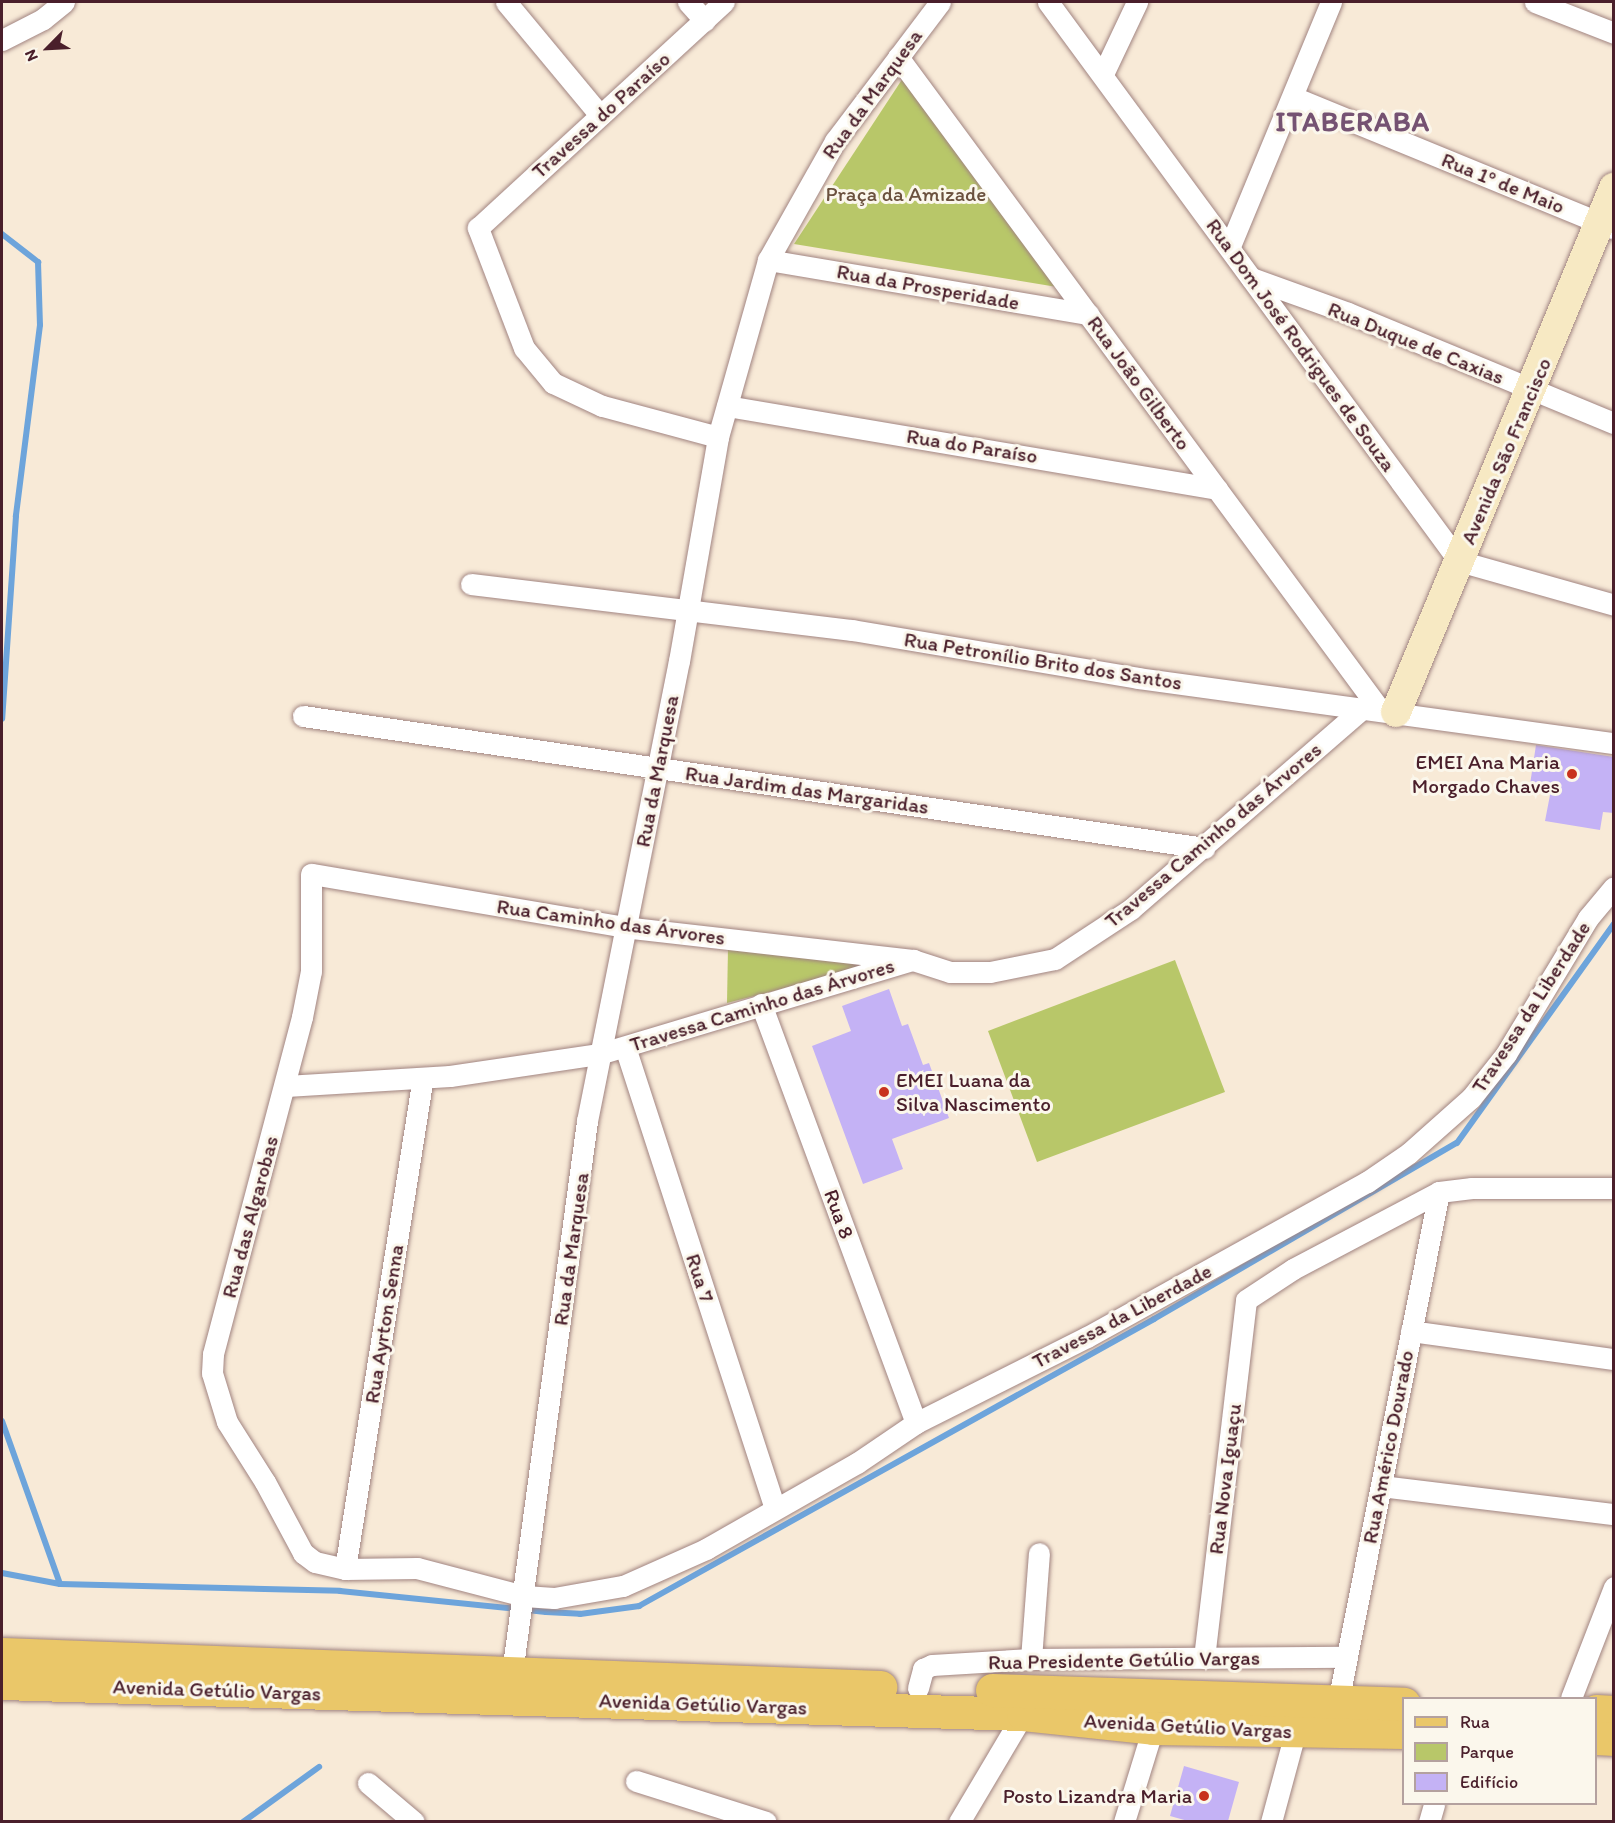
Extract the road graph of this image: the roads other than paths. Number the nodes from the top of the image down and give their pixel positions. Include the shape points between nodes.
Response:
1 (64, 2) edge
2 (506, 2) edge
3 (688, 2) edge
4 (724, 2) edge
5 (940, 2) edge
6 (1048, 2) edge
7 (1137, 2) edge
8 (1331, 2) edge
9 (1535, 2) edge
10 (705, 21) junction
11 (1614, 33) edge
12 (2, 40) edge
13 (898, 57) junction
14 (1103, 74) junction
15 (1293, 97) junction
16 (599, 114) junction
17 (1614, 188) edge
18 (1606, 225) edge
19 (1230, 246) junction
20 (768, 260) junction
21 (1251, 278) junction
22 (1088, 314) junction
23 (1531, 390) junction
24 (727, 406) junction
25 (1614, 423) edge
26 (718, 437) junction
27 (1217, 489) junction
28 (1460, 561) junction
29 (471, 584) dead end
30 (1614, 605) edge
31 (685, 609) junction
32 (1380, 710) junction
33 (303, 716) dead end
34 (1614, 743) edge
35 (659, 768) junction
36 (1204, 848) junction
37 (311, 874) joint
38 (1614, 887) edge
39 (625, 927) junction
40 (913, 960) junction
41 (761, 1004) junction
42 (626, 1047) junction
43 (599, 1054) junction
44 (423, 1079) junction
45 (286, 1086) junction
46 (1614, 1188) edge
47 (1439, 1192) junction
48 (1411, 1331) junction
49 (1614, 1359) edge
50 (916, 1423) junction
51 (1381, 1486) junction
52 (776, 1508) junction
53 (1614, 1514) edge
54 (295, 1542) joint
55 (1039, 1553) dead end
56 (345, 1569) junction
57 (1614, 1587) edge
58 (524, 1596) junction
59 (2, 1654) edge
60 (1347, 1657) junction
61 (1204, 1658) junction
62 (1031, 1659) junction
63 (512, 1673) junction
64 (2, 1683) edge
65 (918, 1688) junction
66 (1571, 1697) edge
67 (1338, 1702) junction
68 (1402, 1704) edge
69 (1597, 1711) edge
70 (1614, 1712) edge
71 (1023, 1714) junction
72 (1153, 1728) junction
73 (1402, 1732) edge
74 (1295, 1733) junction
75 (1597, 1738) edge
76 (1614, 1739) edge
77 (636, 1781) dead end
78 (368, 1783) dead end
79 (679, 1794) junction
80 (1433, 1805) edge
81 (414, 1821) edge
82 (712, 1821) edge
83 (766, 1821) edge
84 (959, 1821) edge
85 (1124, 1821) edge
86 (1271, 1821) edge
87 (1429, 1821) edge

1 - 12 street via 43,19
2 - 16 street
3 - 10 street
4 - 10 street, Travessa do Paraíso
5 - 13 street, Rua da Marquesa
6 - 14 street, Rua Dom José Rodrigues de Souza
7 - 14 street
8 - 15 street
9 - 11 street
10 - 16 street, Travessa do Paraíso
13 - 20 street, Rua da Marquesa via 835,141
13 - 22 street, Rua João Gilberto
14 - 19 street, Rua Dom José Rodrigues de Souza
15 - 18 street, Rua 1º de Maio
15 - 19 street
16 - 26 street, Travessa do Paraíso via 478,228 524,348 553,383 602,406
17 - 18 street, Avenida São Francisco
18 - 23 street, Avenida São Francisco
19 - 21 street, Rua Dom José Rodrigues de Souza
20 - 22 street, Rua da Prosperidade
20 - 24 street, Rua da Marquesa
21 - 23 street, Rua Duque de Caxias via 1348,313
21 - 28 street, Rua Dom José Rodrigues de Souza
22 - 27 street, Rua João Gilberto
23 - 25 street, Rua Duque de Caxias
23 - 28 street, Avenida São Francisco
24 - 26 street, Rua da Marquesa
24 - 27 street, Rua do Paraíso
26 - 31 street, Rua da Marquesa
27 - 32 street, Rua João Gilberto
28 - 30 street
28 - 32 street, Avenida São Francisco
29 - 31 street, Rua Petronílio Brito dos Santos
31 - 32 street, Rua Petronílio Brito dos Santos via 852,630 1138,678
31 - 35 street, Rua da Marquesa
32 - 34 street, Rua Petronílio Brito dos Santos
32 - 36 street, Travessa Caminho das Árvores
33 - 35 street, Rua Jardim das Margaridas
35 - 36 street, Rua Jardim das Margaridas
35 - 39 street, Rua da Marquesa
36 - 40 street, Travessa Caminho das Árvores via 1131,909 1054,959 970,972 950,972
37 - 39 street, Rua Caminho das Árvores
37 - 45 street, Rua das Algarobas via 311,970
38 - 50 street, Travessa da Liberdade via 1588,918 1564,964 1485,1080 1442,1126 1409,1153 1283,1230 1087,1337
39 - 40 street, Rua Caminho das Árvores
39 - 43 street, Rua da Marquesa
40 - 41 street, Travessa Caminho das Árvores
41 - 42 street, Travessa Caminho das Árvores
41 - 50 street, Rua 8
42 - 43 street, Travessa Caminho das Árvores
42 - 52 street, Rua 7
43 - 44 street, Travessa Caminho das Árvores
43 - 58 street, Rua da Marquesa
44 - 45 street, Travessa Caminho das Árvores
44 - 56 street, Rua Ayrton Senna
45 - 54 street, Rua das Algarobas via 213,1354 212,1373 227,1422 265,1482
46 - 47 street via 1472,1188
47 - 48 street, Rua Américo Dourado
47 - 61 street, Rua Nova Iguaçu via 1293,1269 1246,1300
48 - 49 street
48 - 51 street, Rua Américo Dourado
50 - 52 street, Travessa da Liberdade
51 - 53 street
51 - 60 street, Rua Américo Dourado
52 - 58 street, Travessa da Liberdade via 706,1549 624,1586 554,1598
54 - 56 street, Travessa da Liberdade via 315,1562
55 - 62 street
56 - 58 street, Travessa da Liberdade via 417,1568
57 - 66 street
58 - 63 street, Rua da Marquesa
59 - 63 main road, Avenida Getúlio Vargas
60 - 61 street, Rua Presidente Getúlio Vargas
60 - 67 street, Rua Américo Dourado
61 - 62 street, Rua Presidente Getúlio Vargas
62 - 65 street, Rua Presidente Getúlio Vargas via 927,1666 920,1674
63 - 65 main road, Avenida Getúlio Vargas
64 - 71 main road, Avenida Getúlio Vargas
65 - 67 main road, Avenida Getúlio Vargas
67 - 68 main road, Avenida Getúlio Vargas
69 - 70 main road
71 - 72 main road, Avenida Getúlio Vargas
71 - 84 street
72 - 74 main road, Avenida Getúlio Vargas
72 - 85 street
73 - 74 main road, Avenida Getúlio Vargas
74 - 86 street
75 - 76 main road
77 - 79 street
78 - 81 street
79 - 82 street
79 - 83 street
80 - 87 street

